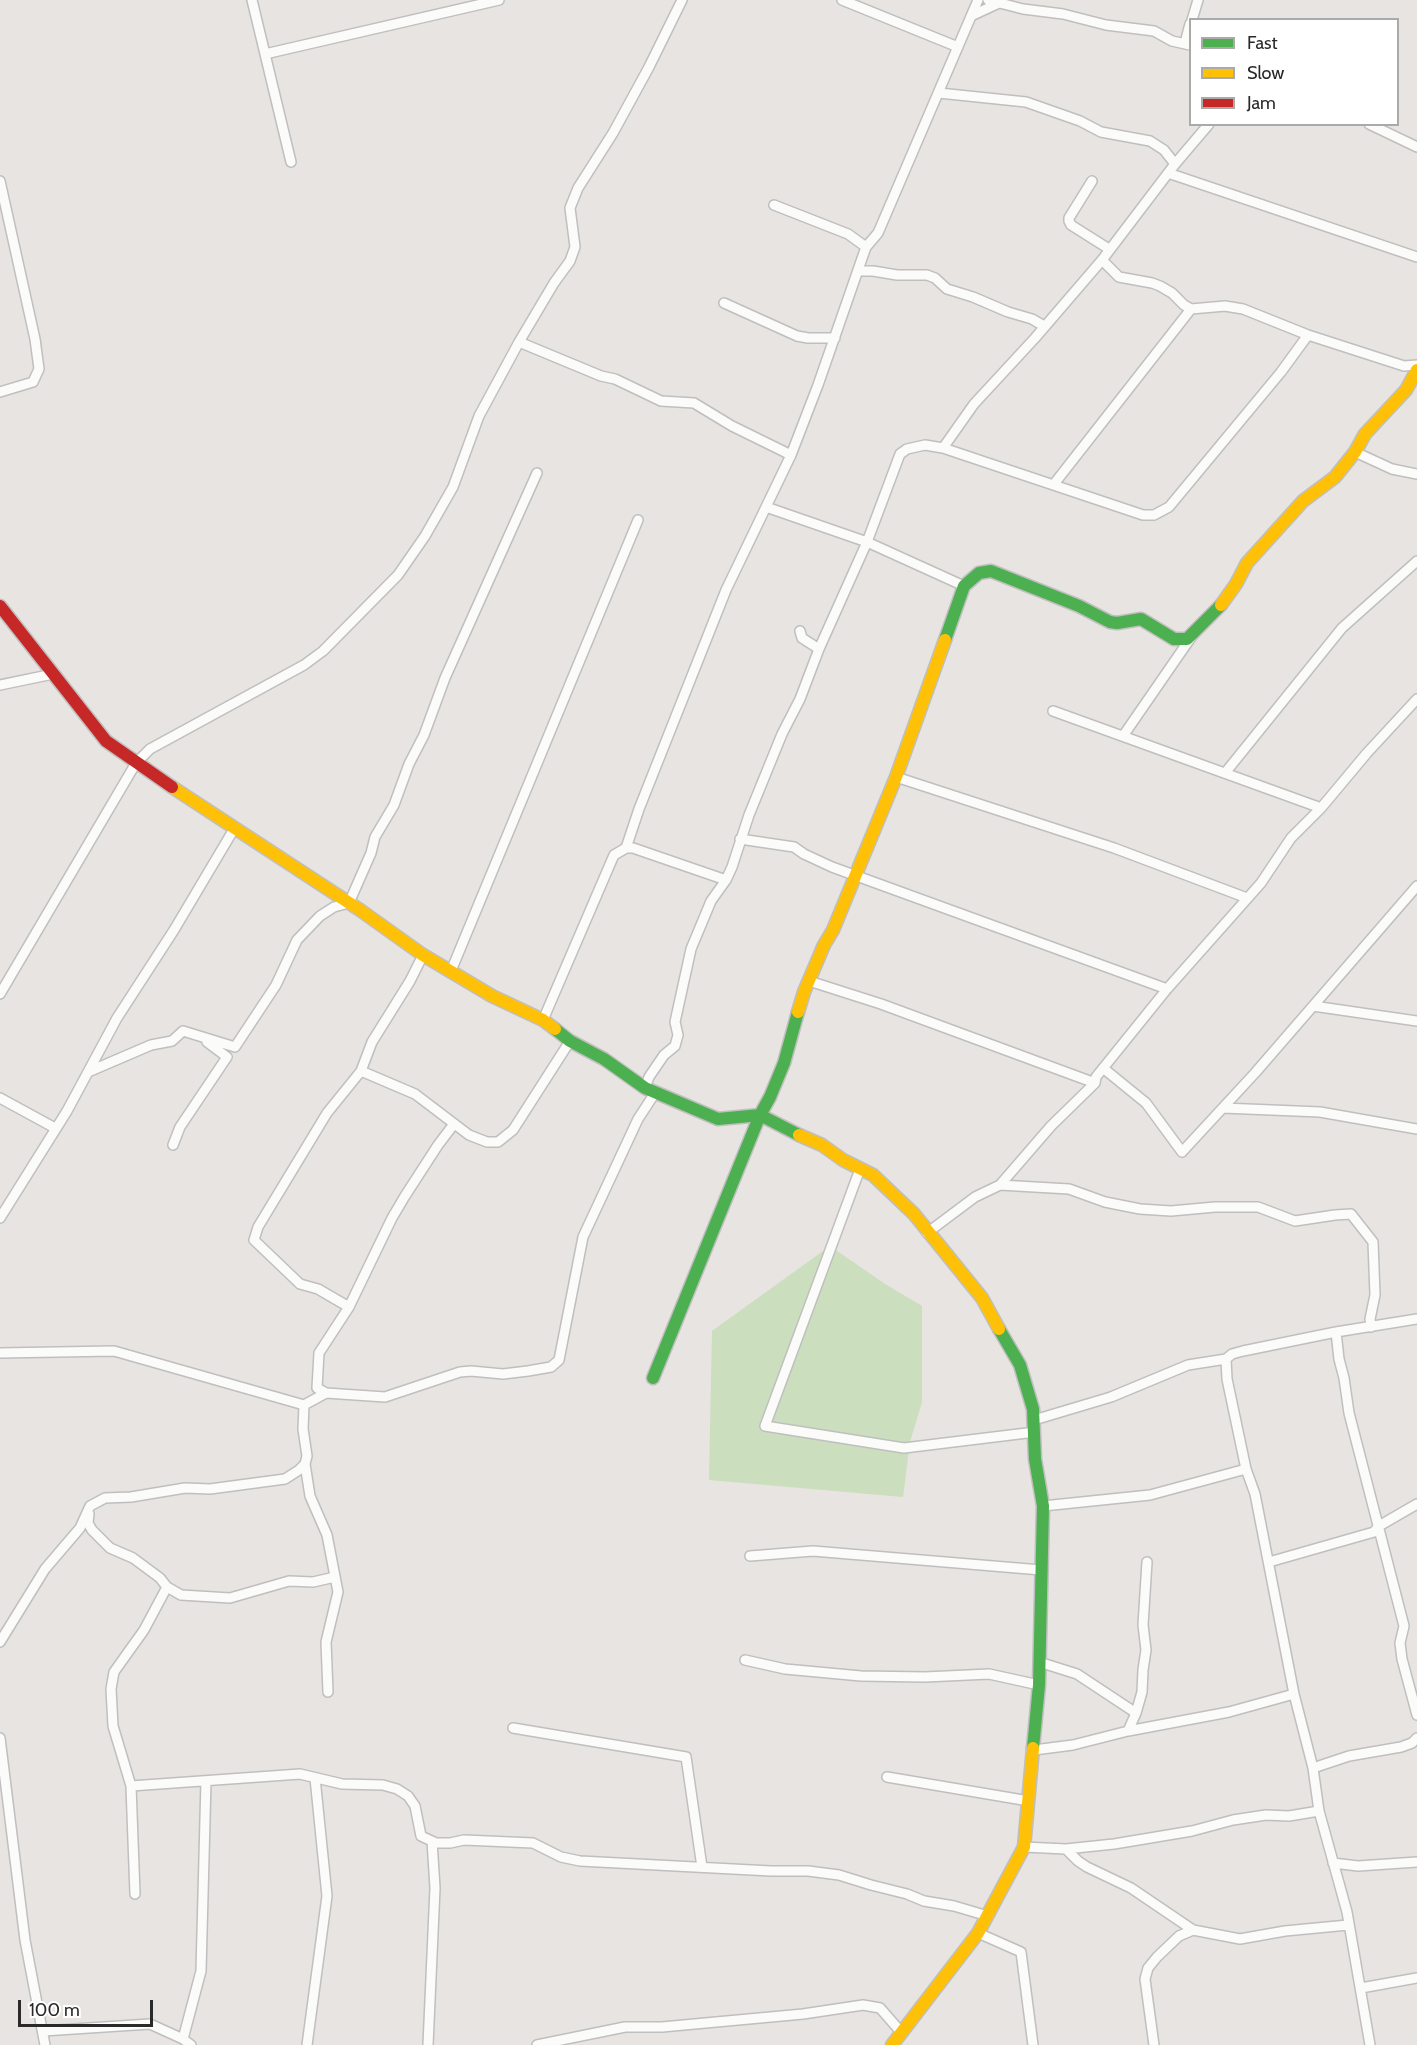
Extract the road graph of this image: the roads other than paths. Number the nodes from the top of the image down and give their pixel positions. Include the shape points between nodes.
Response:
1 (252, 0) edge
2 (499, 0) edge
3 (682, 0) edge
4 (842, 0) edge
5 (978, 0) edge
6 (988, 0) edge
7 (1198, 0) edge
8 (1001, 2) edge
9 (971, 16) junction
10 (1193, 18) edge
11 (1188, 44) edge
12 (958, 47) junction
13 (265, 54) junction
14 (939, 93) junction
15 (1207, 126) edge
16 (1373, 126) edge
17 (1417, 147) edge
18 (291, 162) dead end
19 (1175, 164) junction
20 (1168, 173) junction
21 (0, 181) edge
22 (1092, 182) dead end
23 (774, 204) dead end
24 (866, 247) junction
25 (1109, 249) junction
26 (1417, 257) edge
27 (1102, 260) junction
28 (858, 271) junction
29 (724, 303) dead end
30 (1191, 309) junction
31 (1044, 326) junction
32 (1308, 335) junction
33 (835, 338) junction
34 (519, 342) junction
35 (1417, 365) edge
36 (1417, 370) edge
37 (0, 392) edge
38 (944, 448) junction
39 (1355, 452) junction
40 (791, 455) junction
41 (537, 473) dead end
42 (1417, 474) edge
43 (1054, 484) junction
44 (766, 507) junction
45 (638, 520) dead end
46 (867, 542) junction
47 (1417, 561) edge
48 (963, 586) junction
49 (0, 606) edge
50 (800, 631) dead end
51 (1192, 636) junction
52 (819, 649) junction
53 (53, 674) junction
54 (0, 686) edge
55 (1417, 699) edge
56 (1053, 711) dead end
57 (1123, 736) junction
58 (136, 763) junction
59 (1225, 773) junction
60 (896, 777) junction
61 (1321, 808) junction
62 (234, 829) junction
63 (740, 839) junction
64 (626, 848) junction
65 (854, 875) junction
66 (726, 880) junction
67 (1417, 886) edge
68 (1247, 898) junction
69 (349, 903) junction
70 (423, 955) junction
71 (451, 971) junction
72 (809, 981) junction
73 (1167, 989) junction
74 (0, 994) edge
75 (1313, 1006) junction
76 (543, 1020) junction
77 (1417, 1021) edge
78 (183, 1031) junction
79 (570, 1041) junction
80 (1103, 1068) junction
81 (361, 1071) junction
82 (88, 1072) junction
83 (1095, 1083) junction
84 (650, 1090) junction
85 (0, 1098) edge
86 (1222, 1108) junction
87 (760, 1115) junction
88 (454, 1124) junction
89 (55, 1128) junction
90 (1417, 1129) edge
91 (173, 1145) dead end
92 (860, 1169) junction
93 (1000, 1185) junction
94 (0, 1218) edge
95 (927, 1233) junction
96 (349, 1307) junction
97 (1417, 1319) edge
98 (1371, 1327) junction
99 (1336, 1332) junction
100 (0, 1353) edge
101 (1226, 1359) junction
102 (653, 1378) dead end
103 (326, 1393) junction
104 (304, 1405) junction
105 (1034, 1426) junction
106 (305, 1464) junction
107 (1246, 1469) junction
108 (1417, 1504) edge
109 (90, 1506) junction
110 (1043, 1506) junction
111 (1379, 1526) junction
112 (750, 1556) dead end
113 (1269, 1562) junction
114 (1147, 1563) dead end
115 (1041, 1570) junction
116 (335, 1577) junction
117 (166, 1587) junction
118 (0, 1642) edge
119 (746, 1660) dead end
120 (1039, 1662) junction
121 (1039, 1685) junction
122 (327, 1692) dead end
123 (1294, 1694) junction
124 (1136, 1713) junction
125 (1417, 1715) edge
126 (513, 1728) dead end
127 (1128, 1731) junction
128 (0, 1738) edge
129 (1417, 1738) edge
130 (1034, 1750) junction
131 (1313, 1768) junction
132 (887, 1777) dead end
133 (315, 1778) junction
134 (206, 1781) junction
135 (130, 1786) junction
136 (1029, 1801) junction
137 (1319, 1811) junction
138 (432, 1841) junction
139 (1024, 1847) junction
140 (1066, 1849) junction
141 (1417, 1862) edge
142 (1333, 1863) junction
143 (702, 1867) junction
144 (135, 1894) dead end
145 (988, 1916) junction
146 (1348, 1924) junction
147 (1193, 1930) junction
148 (978, 1933) junction
149 (1417, 1978) edge
150 (1361, 1988) junction
151 (43, 2031) junction
152 (901, 2032) junction
153 (187, 2042) edge
154 (45, 2045) edge
155 (307, 2045) edge
156 (428, 2045) edge
157 (537, 2045) edge
158 (892, 2045) edge
159 (1033, 2045) edge
160 (1154, 2045) edge
161 (1371, 2045) edge

1 - 13 street
2 - 13 street
3 - 34 street via 613,134 578,188 570,208 575,247 570,261
4 - 12 street
5 - 9 street
6 - 8 street
7 - 10 street
8 - 9 street
8 - 11 street via 1106,26 1154,31
9 - 12 street
12 - 14 street
13 - 18 street
14 - 19 street via 1026,102 1101,132 1150,141
14 - 24 street via 878,233
15 - 19 street
16 - 17 street
19 - 20 street
20 - 25 street
20 - 26 street
21 - 37 street via 39,369 33,382
22 - 25 street via 1069,221
23 - 24 street via 848,234
24 - 28 street
25 - 27 street
27 - 30 street via 1119,277 1160,286
27 - 31 street
28 - 31 street via 927,275 948,289
28 - 33 street
29 - 33 street via 797,336
30 - 32 street via 1243,309
30 - 43 street
31 - 38 street via 974,404
32 - 35 street via 1404,366
32 - 43 street via 1163,512 1143,515
33 - 40 street
34 - 40 street via 661,401 694,403
34 - 58 street via 479,416 453,487 398,575 323,651 304,665 150,748
36 - 39 street via 1406,390 1365,434
38 - 43 street
38 - 46 street via 916,446 900,454
39 - 42 street via 1392,469
39 - 51 street via 1335,477 1303,501 1247,563 1236,585
40 - 44 street
41 - 69 street
44 - 46 street
44 - 64 street via 717,611
45 - 71 street
46 - 48 street
46 - 52 street
47 - 59 street via 1342,628
48 - 51 street via 980,573 991,571 1110,622 1141,619 1174,639
48 - 60 street
49 - 53 street
50 - 52 street via 802,638
51 - 57 street
52 - 63 street
53 - 54 street
53 - 58 street via 106,741
55 - 61 street
56 - 57 street
57 - 59 street
58 - 62 street
58 - 74 street
59 - 61 street
60 - 65 street
60 - 68 street
61 - 68 street via 1291,838
62 - 69 street
62 - 82 street
63 - 65 street via 794,847
63 - 66 street
64 - 66 street
64 - 76 street via 614,855
65 - 72 street
65 - 73 street
66 - 84 street via 711,901 691,949 675,1022 675,1046 649,1077
67 - 75 street
68 - 73 street
69 - 70 street
69 - 78 street via 320,916 297,940 276,985 235,1047
70 - 71 street
70 - 81 street via 372,1042
71 - 76 street
72 - 83 street
72 - 87 street via 784,1064
73 - 80 street
75 - 77 street
75 - 86 street
76 - 79 street
78 - 82 street via 172,1041 151,1045
78 - 91 street via 214,1045 227,1057 180,1127
79 - 84 street
79 - 88 street via 506,1137 487,1142
80 - 83 street
80 - 86 street via 1146,1103 1182,1152
81 - 88 street via 415,1094
81 - 96 street via 327,1113 258,1227 254,1240 300,1284 318,1289
82 - 89 street
83 - 93 street
84 - 87 street via 718,1119
84 - 103 street via 583,1238 559,1360 551,1367 520,1372 460,1372 385,1397
85 - 89 street
86 - 90 street via 1320,1112
87 - 92 street via 822,1145
87 - 102 street
88 - 96 street via 392,1218
89 - 94 street
92 - 95 street via 873,1175
92 - 105 street via 765,1426 904,1448
93 - 95 street via 975,1197
93 - 98 street via 1069,1189 1140,1209 1258,1207 1295,1221 1352,1214 1373,1242 1375,1295
95 - 105 street via 982,1298 1004,1335 1020,1365
96 - 103 street via 319,1353 317,1388
97 - 98 street
98 - 99 street
99 - 101 street via 1243,1351
99 - 111 street via 1349,1413
100 - 104 street via 114,1351
101 - 105 street via 1188,1365
101 - 107 street
103 - 104 street
104 - 106 street
105 - 110 street
106 - 109 street via 285,1479 105,1498
106 - 116 street via 310,1496 327,1535
107 - 110 street via 1150,1495
107 - 113 street
108 - 111 street
109 - 117 street via 88,1523 92,1530 110,1548 133,1558 160,1578
109 - 118 street via 80,1528 45,1569
110 - 115 street
111 - 113 street via 1374,1532
111 - 125 street via 1404,1626 1402,1659
112 - 115 street via 813,1551
113 - 123 street
114 - 124 street via 1143,1625 1146,1650
115 - 120 street
116 - 117 street via 313,1582 289,1581 230,1598 181,1595
116 - 122 street via 338,1592 326,1642
117 - 135 street via 112,1681 112,1726
119 - 121 street via 785,1669 861,1676 988,1674
120 - 121 street
120 - 124 street via 1077,1674
121 - 130 street
123 - 127 street via 1229,1712
123 - 131 street
124 - 127 street
126 - 143 street via 686,1757
127 - 130 street
128 - 151 street via 25,1940
129 - 131 street via 1401,1747 1349,1756
130 - 136 street
131 - 137 street
132 - 136 street
133 - 134 street via 300,1774
133 - 138 street via 397,1789 415,1806 421,1836
133 - 155 street via 327,1896
134 - 135 street
134 - 153 street via 201,1971
135 - 144 street
136 - 139 street
137 - 140 street via 1266,1815 1169,1835
137 - 142 street
138 - 143 street via 533,1844 580,1861
138 - 156 street via 435,1888
139 - 140 street
139 - 145 street
140 - 147 street via 1087,1867 1131,1888
141 - 142 street
142 - 146 street
143 - 145 street via 839,1875
145 - 148 street
146 - 147 street via 1240,1939
146 - 150 street
147 - 160 street via 1179,1936 1148,1968 1145,1979
148 - 152 street
148 - 159 street via 1021,1952
149 - 150 street
150 - 161 street
151 - 153 street via 150,2024
151 - 154 street
152 - 157 street via 880,2008 863,2005 803,2014 625,2027
152 - 158 street

